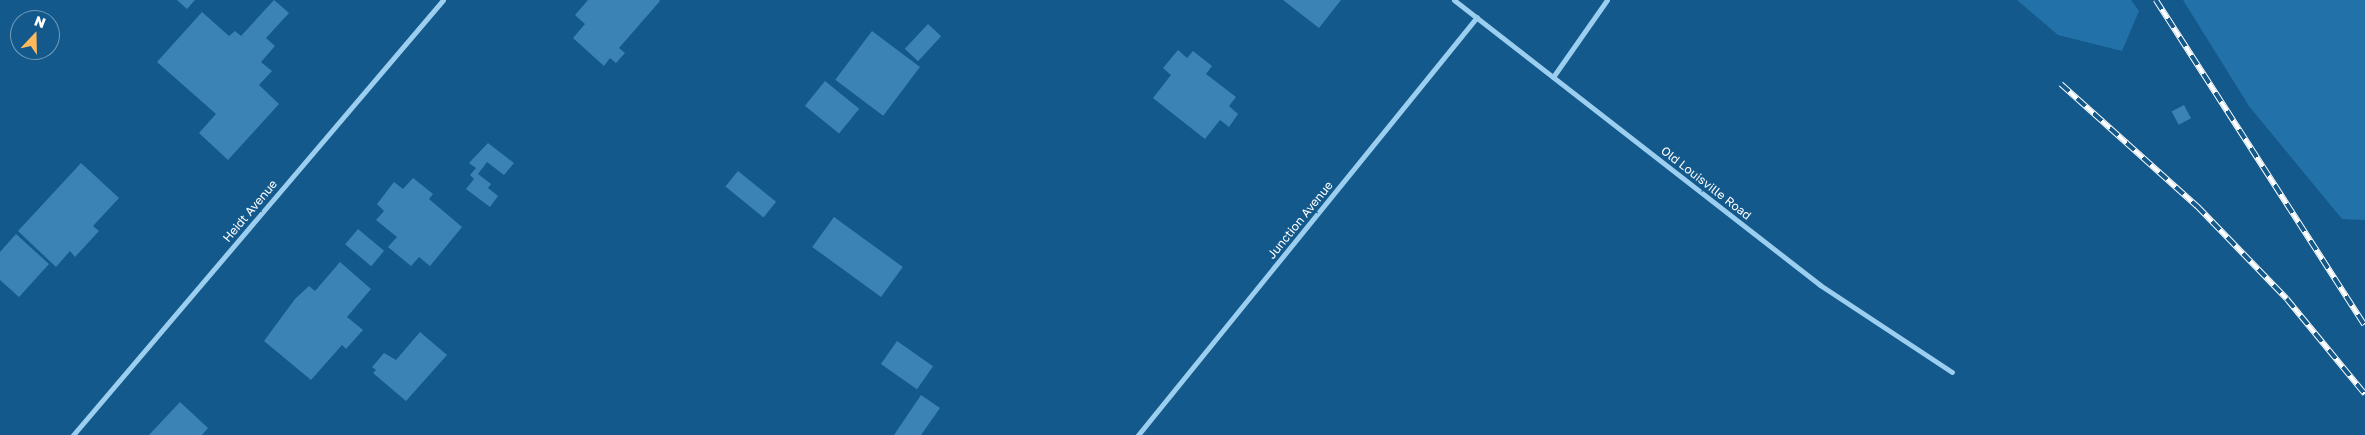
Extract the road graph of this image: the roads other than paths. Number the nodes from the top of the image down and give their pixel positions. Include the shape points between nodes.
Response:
1 (443, 0) edge
2 (1454, 0) edge
3 (1607, 0) edge
4 (1477, 17) junction
5 (1552, 77) junction
6 (1952, 372) dead end
7 (73, 435) edge
8 (1138, 435) edge

1 - 7 street, Heidt Avenue
2 - 4 street, Old Louisville Road
3 - 5 street
4 - 5 street, Old Louisville Road
4 - 8 street, Junction Avenue
5 - 6 street, Old Louisville Road via 1820,285

